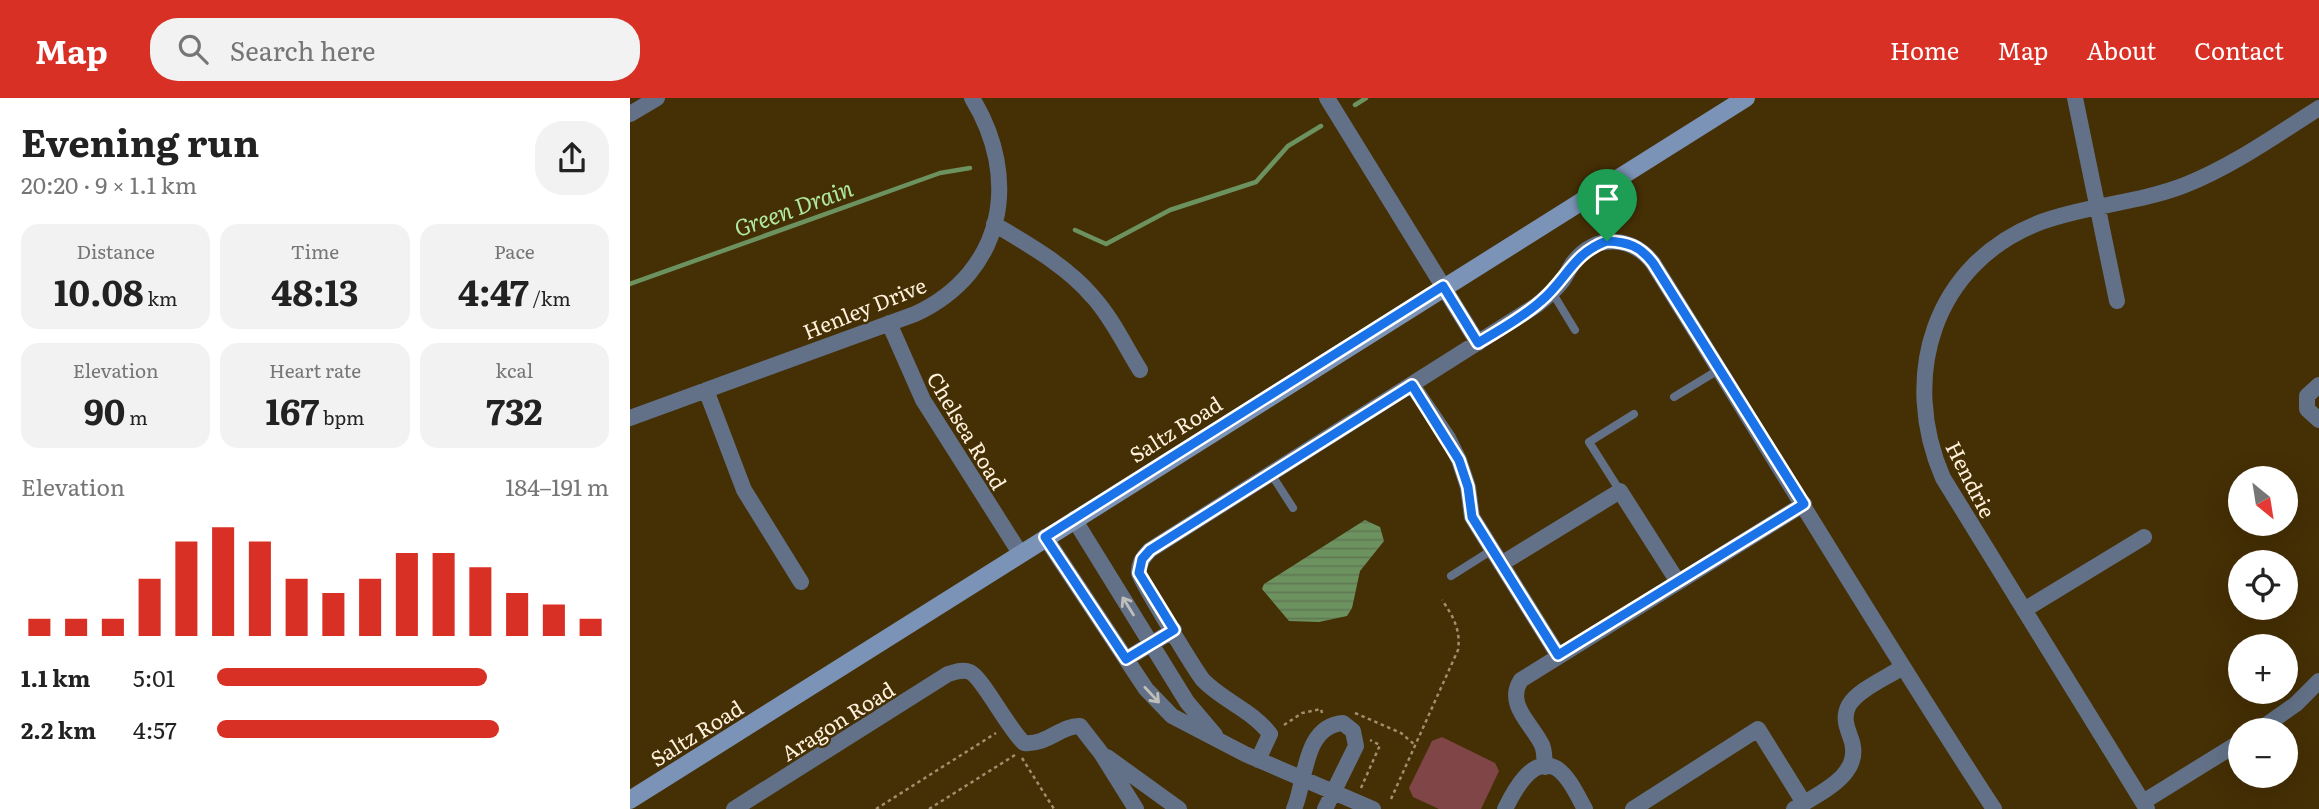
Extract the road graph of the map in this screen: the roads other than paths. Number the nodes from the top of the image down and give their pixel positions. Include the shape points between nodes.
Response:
1 (657, 98) edge
2 (972, 98) edge
3 (1327, 98) edge
4 (1746, 98) edge
5 (2075, 98) edge
6 (2319, 108) edge
7 (630, 114) edge
8 (2098, 208) junction
9 (994, 224) junction
10 (1443, 286) junction
11 (1552, 292) junction
12 (2118, 301) dead end
13 (889, 323) junction
14 (1575, 330) dead end
15 (1478, 343) junction
16 (1720, 369) junction
17 (1140, 370) dead end
18 (1412, 385) junction
19 (2319, 385) edge
20 (706, 390) junction
21 (1674, 397) dead end
22 (1634, 414) dead end
23 (630, 418) edge
24 (2319, 420) edge
25 (1271, 474) junction
26 (1620, 491) junction
27 (1804, 504) junction
28 (1293, 508) dead end
29 (1074, 519) junction
30 (1045, 537) junction
31 (2144, 537) dead end
32 (1020, 553) junction
33 (1497, 557) junction
34 (1451, 576) dead end
35 (801, 582) dead end
36 (1678, 582) junction
37 (2024, 610) junction
38 (1174, 630) junction
39 (1151, 644) junction
40 (1558, 655) junction
41 (1126, 659) junction
42 (1901, 668) junction
43 (2319, 681) edge
44 (2276, 718) edge
45 (1221, 743) junction
46 (2228, 749) edge
47 (1101, 753) junction
48 (1258, 760) junction
49 (1545, 766) junction
50 (1303, 779) junction
51 (1333, 793) junction
52 (630, 800) edge
53 (2145, 805) edge
54 (1799, 806) edge
55 (734, 809) edge
56 (1136, 809) edge
57 (1179, 809) edge
58 (1294, 809) edge
59 (1325, 809) edge
60 (1373, 809) edge
61 (1505, 809) edge
62 (1585, 809) edge
63 (1633, 809) edge
64 (1994, 809) edge

1 - 7 street
2 - 9 street, Henley Drive via 989,127 998,158 1000,185
3 - 10 street
4 - 10 street, Saltz Road
5 - 8 street
6 - 8 street, Hendrie via 2205,176 2159,194
8 - 12 street
8 - 37 street, Hendrie via 2035,225 1984,257 1945,305 1925,361 1924,414 1936,463
9 - 13 street, Henley Drive via 980,257 957,286 926,308
9 - 17 street via 1046,256 1095,298
10 - 15 street
10 - 29 street, Saltz Road
11 - 14 lane
11 - 15 street
11 - 16 street via 1588,248 1607,241 1627,242 1653,263
13 - 20 street, Henley Drive
13 - 32 street, Chelsea Road via 923,400
15 - 18 street
16 - 21 lane
16 - 27 street
18 - 25 street
18 - 33 street via 1459,460 1472,517
19 - 24 street via 2307,396 2307,409
20 - 23 street, Henley Drive
20 - 35 street via 744,490
22 - 26 lane via 1589,442
25 - 28 lane
25 - 38 street via 1142,559 1139,573
26 - 33 street
26 - 36 street
27 - 36 street
27 - 42 street
29 - 30 street, Saltz Road
39 -> 29 street
30 - 32 street, Saltz Road
30 - 41 street
31 - 37 street
32 - 52 street, Saltz Road
33 - 34 lane
33 - 40 street
36 - 40 street
37 - 53 street, Hendrie
38 - 39 street
38 - 48 street via 1204,680 1260,721 1270,734
39 - 41 street
39 - 45 street via 1187,702
40 - 49 street via 1525,676 1516,692 1519,710 1542,745
41 -> 45 street via 1172,716
42 - 54 street via 1850,703 1845,722 1854,748 1851,766 1835,783
42 - 64 street
43 - 44 street
45 - 48 street
46 - 53 street
47 - 55 street, Aragon Road via 1080,726 1022,750 976,677 963,671 948,674
47 - 56 street
47 - 57 street
48 - 50 street
49 - 61 street via 1525,777
49 - 62 street via 1564,775
50 - 51 street
50 - 51 street via 1308,755 1319,736 1332,724 1343,723 1353,731 1356,746
50 - 58 street
51 - 59 street
51 - 60 street
54 - 63 street via 1758,729

